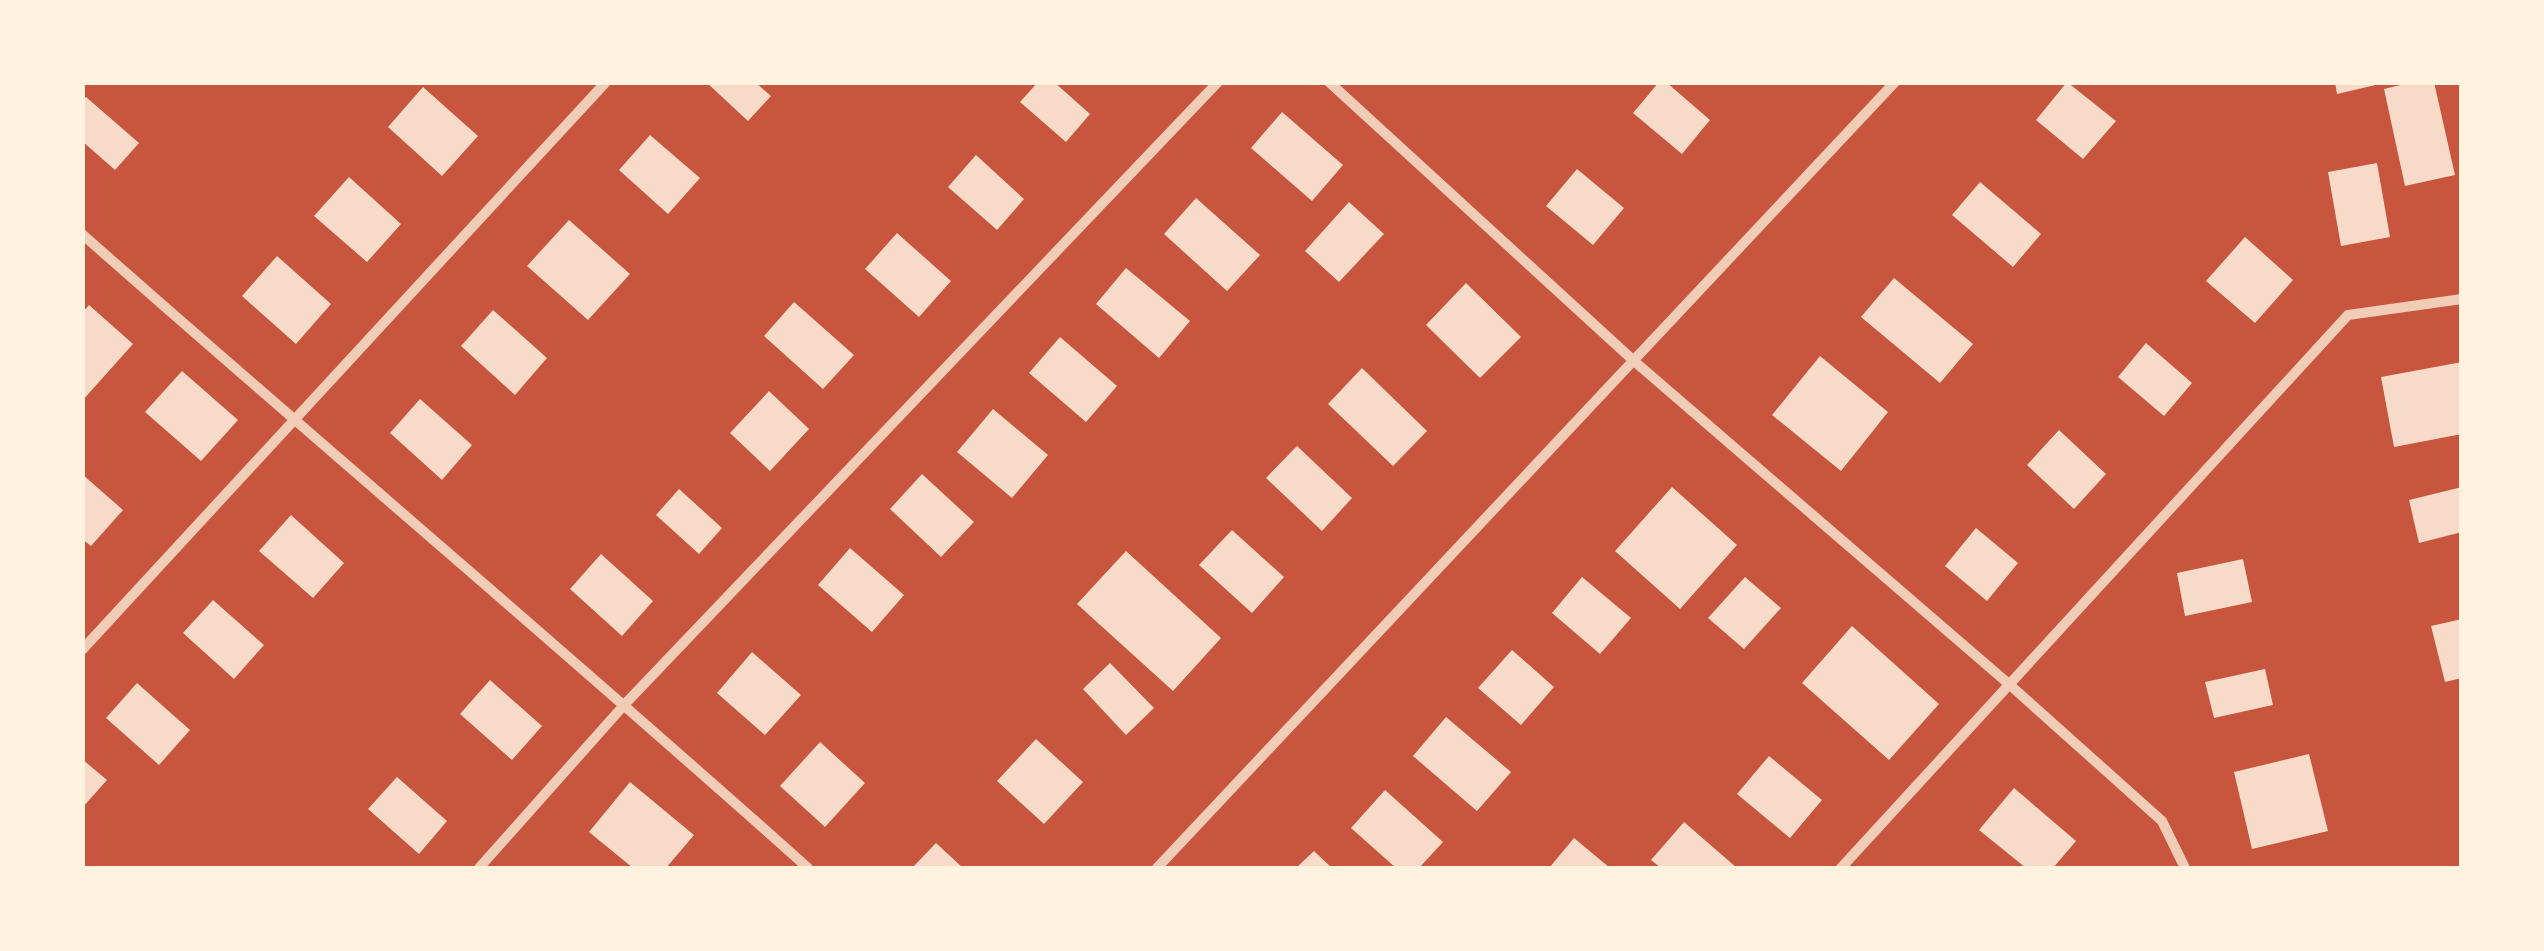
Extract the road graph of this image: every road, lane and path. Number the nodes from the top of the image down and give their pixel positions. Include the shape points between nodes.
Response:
1 (606, 82) edge
2 (1218, 82) edge
3 (1328, 82) edge
4 (1895, 82) edge
5 (82, 234) edge
6 (2462, 299) edge
7 (1634, 361) junction
8 (294, 421) junction
9 (82, 650) edge
10 (2010, 685) junction
11 (625, 704) junction
12 (479, 868) edge
13 (808, 868) edge
14 (1158, 868) edge
15 (1842, 868) edge
16 (2185, 868) edge

1 - 8 street
2 - 11 street
3 - 7 street
4 - 7 street
5 - 8 street
6 - 10 street via 2348,316
7 - 10 street
7 - 14 street
8 - 9 street
8 - 11 street
10 - 15 street
10 - 16 street via 2162,821
11 - 12 street
11 - 13 street

